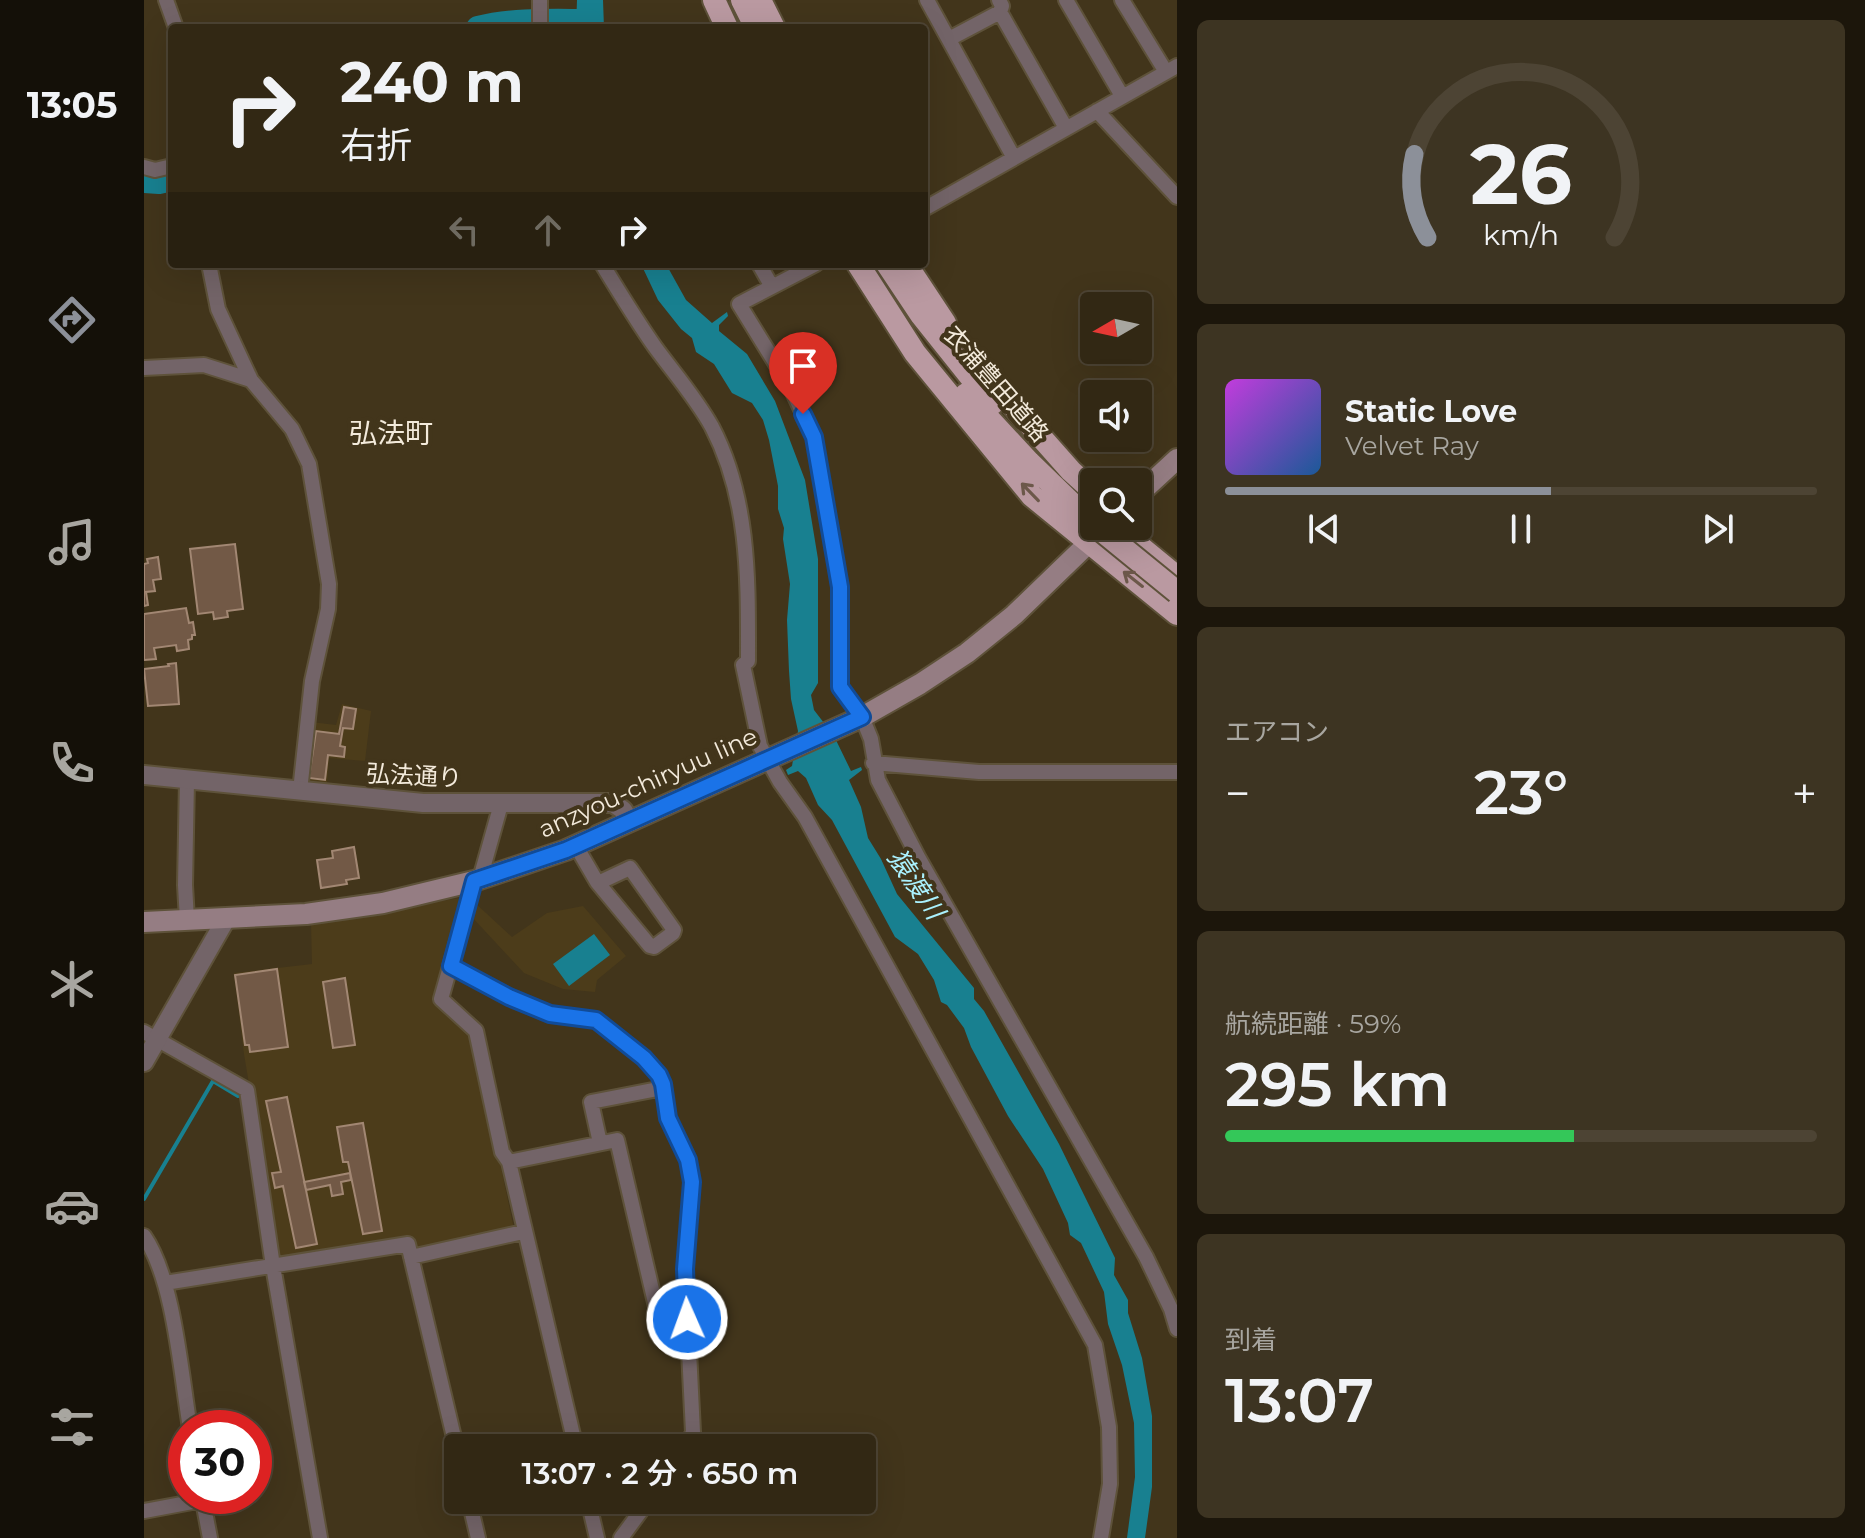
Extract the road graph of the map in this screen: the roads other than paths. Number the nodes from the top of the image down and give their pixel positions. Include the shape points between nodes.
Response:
1 (166, 0) edge
2 (714, 0) edge
3 (730, 0) edge
4 (927, 0) edge
5 (1066, 0) edge
6 (1122, 0) edge
7 (756, 1) edge
8 (540, 2) edge
9 (1000, 6) edge
10 (175, 24) edge
11 (540, 24) edge
12 (725, 24) edge
13 (741, 24) edge
14 (756, 24) edge
15 (771, 24) edge
16 (949, 39) junction
17 (1171, 69) edge
18 (1122, 96) junction
19 (1097, 111) junction
20 (1066, 128) junction
21 (1014, 158) junction
22 (144, 167) edge
23 (168, 167) edge
24 (1177, 197) edge
25 (928, 207) edge
26 (210, 268) edge
27 (605, 268) edge
28 (761, 268) edge
29 (808, 268) edge
30 (861, 268) edge
31 (878, 268) edge
32 (890, 268) edge
33 (909, 268) edge
34 (772, 287) junction
35 (144, 368) edge
36 (251, 380) junction
37 (1177, 459) edge
38 (1080, 479) edge
39 (1152, 482) edge
40 (1080, 495) edge
41 (1080, 517) edge
42 (1080, 524) edge
43 (1085, 540) edge
44 (1102, 540) edge
45 (1105, 540) edge
46 (1132, 540) edge
47 (1148, 540) edge
48 (1177, 565) edge
49 (1177, 577) edge
50 (1177, 592) edge
51 (1177, 614) edge
52 (858, 719) junction
53 (774, 757) junction
54 (873, 763) junction
55 (1177, 772) edge
56 (144, 775) edge
57 (187, 780) junction
58 (300, 791) junction
59 (501, 804) junction
60 (630, 821) junction
61 (576, 846) junction
62 (477, 880) junction
63 (598, 883) junction
64 (226, 919) junction
65 (187, 920) junction
66 (144, 922) edge
67 (451, 966) junction
68 (151, 1036) edge
69 (144, 1062) edge
70 (663, 1088) junction
71 (600, 1143) junction
72 (509, 1162) junction
73 (523, 1232) junction
74 (144, 1236) edge
75 (411, 1257) junction
76 (273, 1266) junction
77 (165, 1283) junction
78 (1177, 1329) edge
79 (688, 1338) junction
80 (187, 1410) edge
81 (453, 1434) edge
82 (573, 1434) edge
83 (692, 1434) edge
84 (168, 1506) edge
85 (144, 1511) edge
86 (206, 1514) edge
87 (472, 1514) edge
88 (591, 1514) edge
89 (639, 1514) edge
90 (210, 1538) edge
91 (320, 1538) edge
92 (478, 1538) edge
93 (597, 1538) edge
94 (621, 1538) edge
95 (1101, 1538) edge

1 - 10 street
2 - 12 highway
3 - 13 highway
4 - 16 street
5 - 18 street
6 - 17 street
7 - 14 highway
7 - 15 highway
8 - 11 street
9 - 16 street
9 - 20 street
16 - 21 street
17 - 18 street
18 - 19 street
19 - 20 street
19 - 24 street
20 - 21 street
21 - 25 street
22 - 23 street
26 - 36 street via 218,309
27 - 53 street via 713,429 739,499 748,559 748,661 743,665 760,746
28 - 34 street
29 - 34 street
42 -> 30 highway via 1032,496 915,353
31 - 41 highway, 衣浦豊田道路 via 920,335 970,400
32 - 40 highway, 衣浦豊田道路 via 1005,421
33 - 38 highway via 992,383
34 - 52 street via 739,304 814,437 840,587 840,687
35 - 36 street via 204,365
36 - 58 street via 292,429 309,464 329,584
37 - 39 main road
43 - 52 main road, anzyou-chiryuu line via 1014,615 967,653
51 -> 44 highway
45 - 50 highway, 衣浦豊田道路, bridge
46 - 49 highway
47 - 48 highway
52 - 53 main road, anzyou-chiryuu line
52 - 54 street via 871,739
53 - 60 main road, anzyou-chiryuu line
53 - 95 street via 780,782 805,817 1095,1345 1109,1427 1110,1484
54 - 55 street via 979,772
54 - 78 street via 918,857 1146,1257
56 - 57 street, 弘法通り
57 - 58 street, 弘法通り
57 - 65 street
58 - 59 street, 弘法通り via 375,800
59 - 60 street, 弘法通り via 613,803
59 - 62 street
60 - 61 main road, anzyou-chiryuu line
61 - 62 main road, anzyou-chiryuu line
61 - 63 street
62 - 64 main road, anzyou-chiryuu line via 383,903
62 - 67 street
63 - 63 street via 650,946 673,933 630,868
64 - 65 main road, anzyou-chiryuu line
64 - 68 street
65 - 66 main road, anzyou-chiryuu line
67 - 70 street via 550,1014 596,1020 652,1066
67 - 72 street via 441,999 476,1031 502,1152
68 - 69 street
68 - 76 street via 247,1090
70 - 71 street via 591,1102
70 - 79 street via 668,1118 692,1182 685,1269
71 - 72 street
71 - 79 street via 617,1140 664,1341
72 - 73 street
73 - 75 street
73 - 82 street
74 - 77 street via 156,1253
75 - 76 street via 408,1244
75 - 81 street
76 - 77 street
76 - 91 street
77 - 80 street
79 - 83 street
84 - 85 street
86 - 90 street
87 - 92 street
88 - 93 street
89 - 94 street

